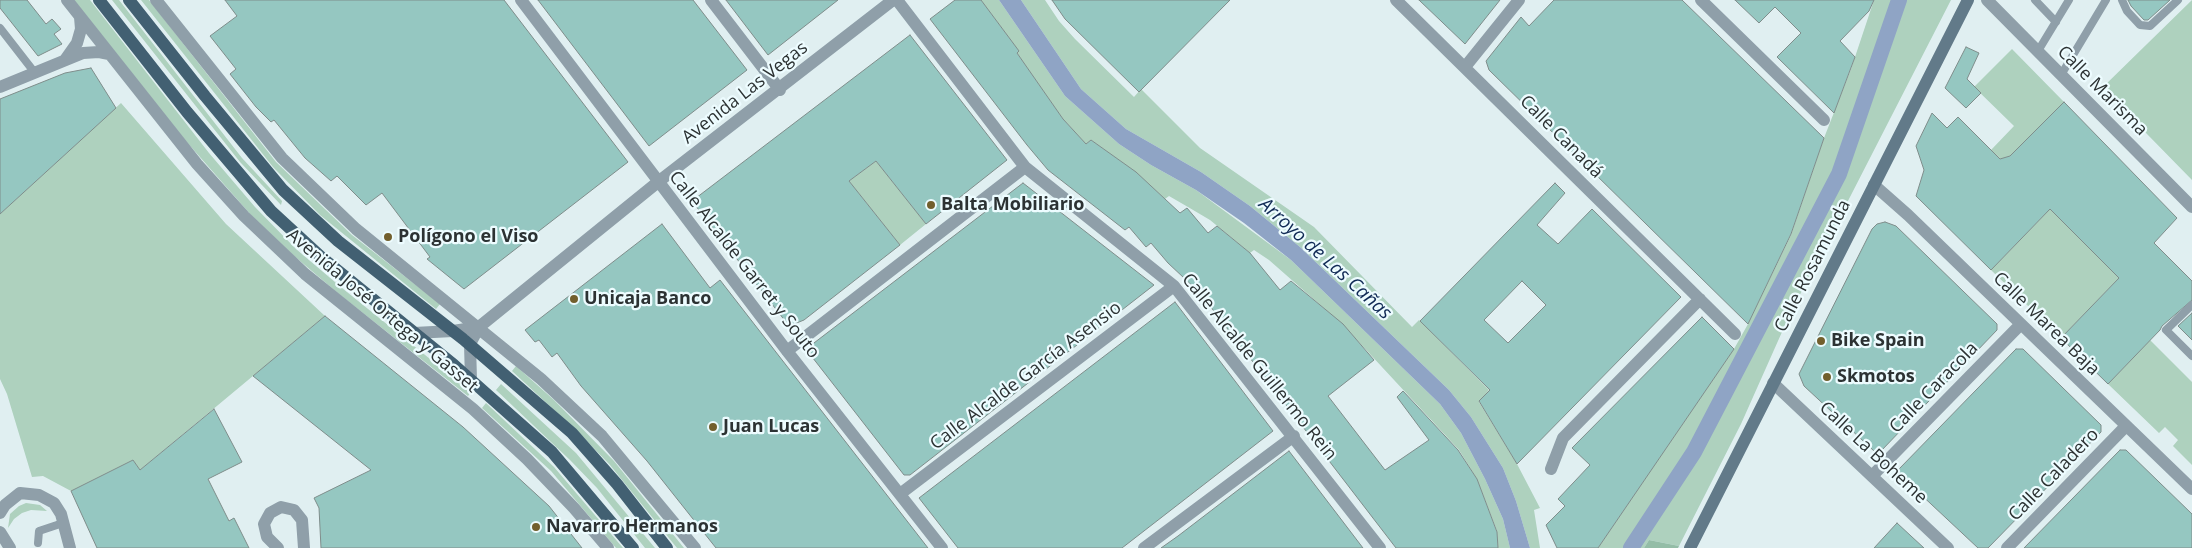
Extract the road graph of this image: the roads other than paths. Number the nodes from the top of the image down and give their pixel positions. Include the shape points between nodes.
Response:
1 (67, 0) edge
2 (99, 0) edge
3 (129, 0) edge
4 (156, 0) edge
5 (521, 0) edge
6 (711, 0) edge
7 (892, 0) edge
8 (897, 0) edge
9 (1396, 0) edge
10 (1519, 0) edge
11 (1701, 0) edge
12 (1968, 0) edge
13 (1987, 0) edge
14 (2036, 0) edge
15 (2069, 0) edge
16 (2106, 0) edge
17 (2122, 0) edge
18 (2178, 0) edge
19 (80, 16) junction
20 (2056, 22) junction
21 (0, 28) edge
22 (2038, 51) junction
23 (109, 54) junction
24 (65, 60) junction
25 (1465, 67) junction
26 (35, 72) junction
27 (2061, 75) junction
28 (0, 86) edge
29 (780, 90) junction
30 (1824, 120) dead end
31 (1026, 167) junction
32 (658, 182) junction
33 (1874, 185) junction
34 (2192, 207) edge
35 (1174, 286) junction
36 (1700, 299) junction
37 (2192, 305) edge
38 (2020, 324) junction
39 (479, 327) junction
40 (453, 331) junction
41 (414, 332) junction
42 (1735, 334) dead end
43 (470, 344) junction
44 (788, 350) junction
45 (2192, 356) edge
46 (471, 380) junction
47 (1773, 383) junction
48 (2126, 426) junction
49 (1294, 436) junction
50 (1551, 469) dead end
51 (1872, 476) junction
52 (2192, 489) edge
53 (900, 494) junction
54 (0, 513) edge
55 (63, 523) junction
56 (0, 532) edge
57 (0, 544) edge
58 (38, 544) dead end
59 (6, 548) edge
60 (10, 548) edge
61 (70, 548) edge
62 (278, 548) edge
63 (304, 548) edge
64 (608, 548) edge
65 (633, 548) edge
66 (667, 548) edge
67 (695, 548) edge
68 (942, 548) edge
69 (1144, 548) edge
70 (1380, 548) edge
71 (1690, 548) edge
72 (1948, 548) edge
73 (2007, 548) edge

1 - 19 street, Avenida José Ortega y Gasset
2 - 41 main road, Avenida José Ortega y Gasset via 187,112 271,211 321,257
3 - 40 main road, Avenida José Ortega y Gasset via 283,190 338,241
4 - 39 street via 282,158 362,234
5 - 32 street, Calle Alcalde Garret y Souto
6 - 29 street
7 - 29 street, Avenida Las Vegas
8 - 31 street, Calle Alcalde Guillermo Rein
9 - 25 street, Calle Canadá
10 - 25 street
11 - 30 street
12 - 33 main road, Calle Rosamunda
13 - 22 street, Calle Marisma
14 - 20 lane
15 - 20 lane
16 - 27 lane
17 - 18 lane via 2140,25 2150,26
19 - 23 street, Avenida José Ortega y Gasset
19 - 24 street via 77,43
20 - 22 lane
21 - 26 lane
22 - 27 street, Calle Marisma
23 - 24 street via 83,52
23 - 64 street, Avenida José Ortega y Gasset via 197,164 244,216 305,274 473,409 527,458
24 - 26 street
25 - 36 street, Calle Canadá
26 - 28 street
27 - 34 street, Calle Marisma
29 - 32 street, Avenida Las Vegas
31 - 35 street, Calle Alcalde Guillermo Rein
31 - 44 street
32 - 39 street, Avenida Las Vegas
32 - 44 street, Calle Alcalde Garret y Souto
33 - 38 street, Calle Marea Baja
33 - 47 main road, Calle Rosamunda
35 - 49 street, Calle Alcalde Guillermo Rein
35 - 53 street, Calle Alcalde García Asensio
36 - 42 street, Calle Canadá
36 - 50 street via 1562,438
37 - 45 lane via 2166,330
38 - 48 street, Calle Marea Baja
38 - 51 street, Calle Caracola
39 - 40 street
39 - 43 street
39 - 67 street via 602,436
40 - 41 street
40 - 43 main road, Avenida José Ortega y Gasset
41 - 46 main road, Avenida José Ortega y Gasset
43 - 46 street
43 - 66 main road, Avenida José Ortega y Gasset via 572,433
44 - 53 street, Calle Alcalde Garret y Souto
46 - 65 main road, Avenida José Ortega y Gasset via 552,452
47 - 51 street, Calle La Boheme
47 - 71 main road, Calle Rosamunda
48 - 52 street, Calle Marea Baja
48 - 73 street, Calle Caladero
49 - 69 street
49 - 70 street, Calle Alcalde Guillermo Rein
51 - 72 street, Calle La Boheme
53 - 68 street, Calle Alcalde Garret y Souto
54 - 55 street via 20,493 39,495 54,503
55 - 58 lane via 39,531
55 - 61 street
56 - 60 street
57 - 59 street
62 - 63 street via 267,537 264,524 270,513 281,507 294,510 302,520

